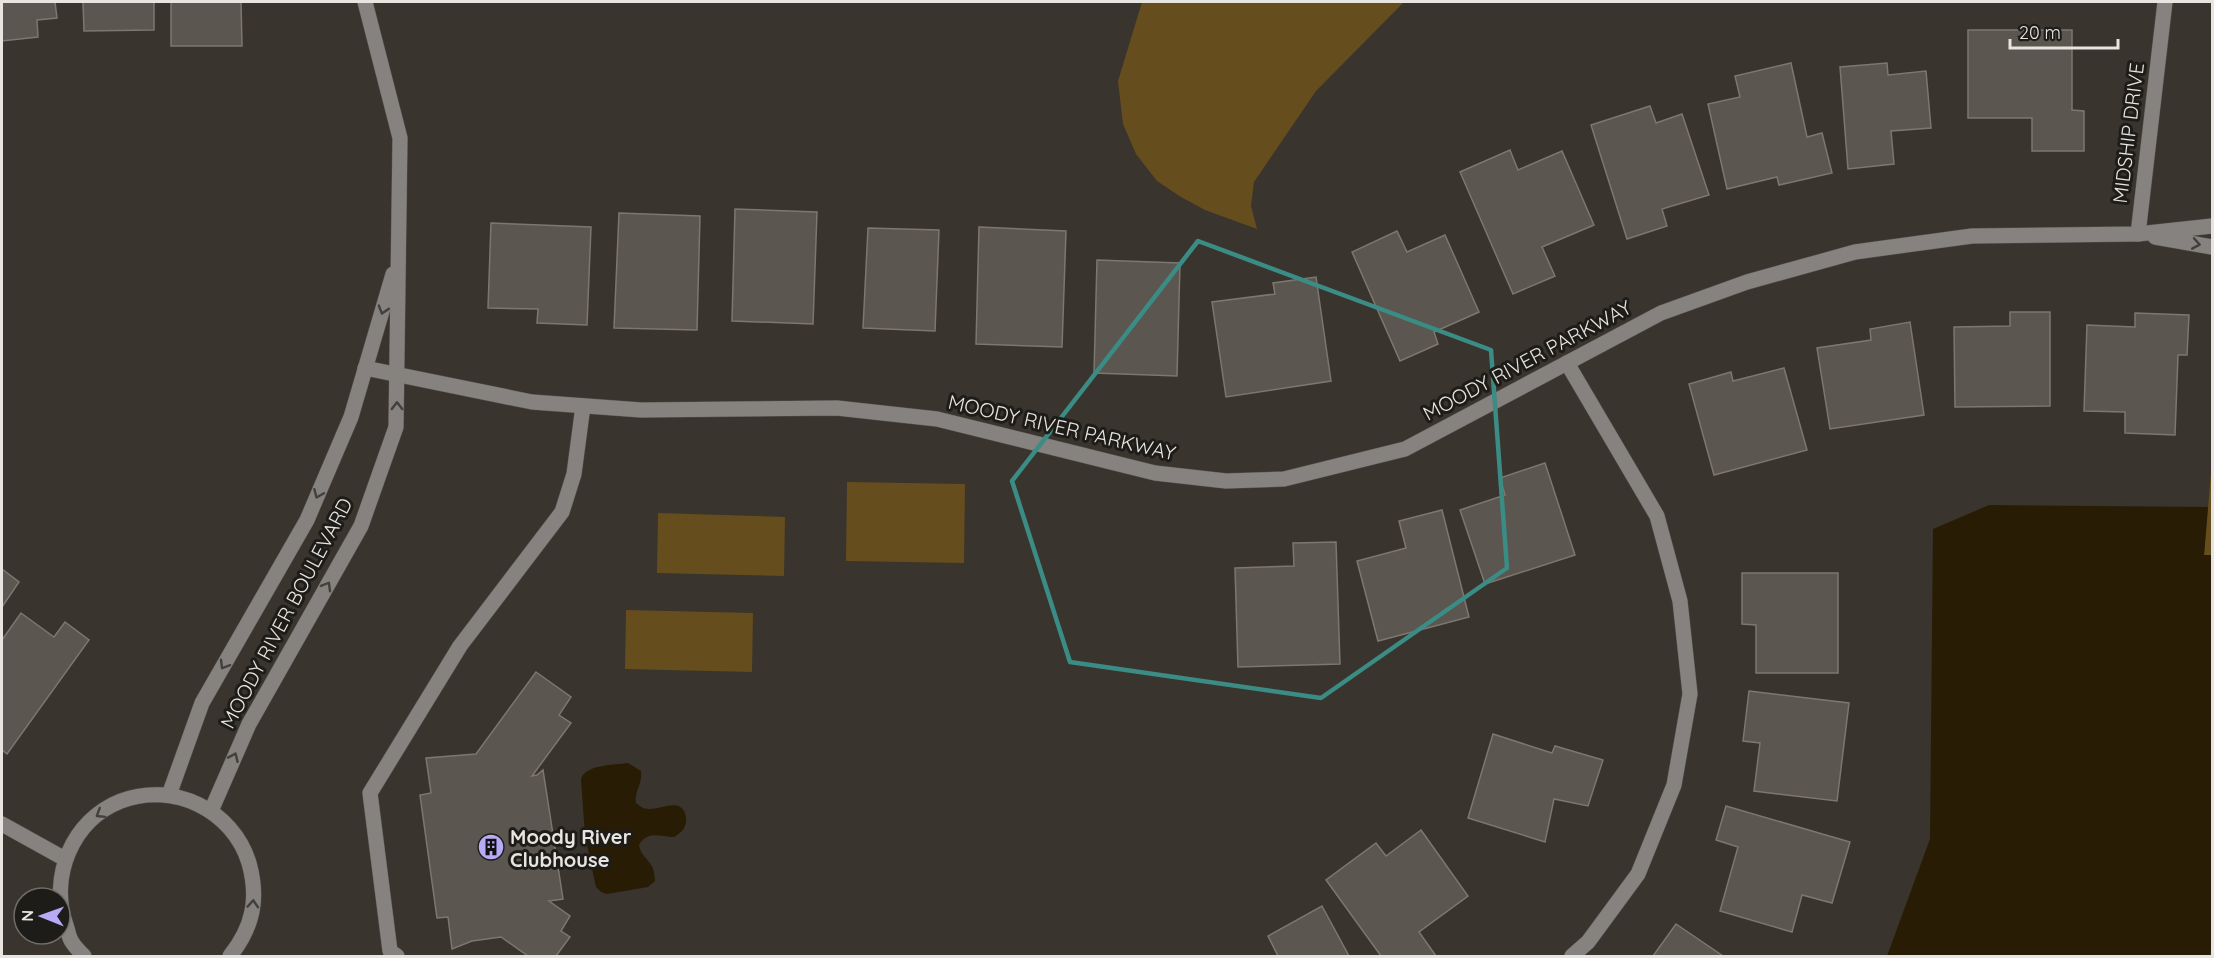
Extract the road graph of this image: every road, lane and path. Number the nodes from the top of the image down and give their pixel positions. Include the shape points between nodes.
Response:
1 (364, 2) edge
2 (2164, 2) edge
3 (2212, 226) edge
4 (2138, 234) junction
5 (2212, 247) edge
6 (399, 254) junction
7 (1567, 363) junction
8 (365, 368) junction
9 (397, 375) junction
10 (583, 406) junction
11 (169, 795) junction
12 (211, 811) junction
13 (2, 824) edge
14 (65, 859) junction
15 (84, 957) edge
16 (230, 957) edge
17 (397, 957) edge
18 (1572, 957) edge

1 - 6 street, MOODY RIVER BOULEVARD via 400,138
2 - 4 street, MIDSHIP DRIVE
3 - 4 street, MOODY RIVER PARKWAY
4 -> 5 street, MOODY RIVER PARKWAY
4 - 7 street, MOODY RIVER PARKWAY via 1972,236 1855,252 1747,282 1660,313
6 -> 8 street, MOODY RIVER BOULEVARD
6 - 9 street, MOODY RIVER BOULEVARD
7 - 10 street, MOODY RIVER PARKWAY via 1405,449 1284,479 1226,481 1155,473 937,419 837,408 641,410
7 - 18 street via 1657,516 1680,601 1690,694 1674,785 1638,874 1588,942
8 - 9 street, MOODY RIVER PARKWAY
8 -> 11 street, MOODY RIVER BOULEVARD via 351,417 307,520 202,704
9 - 10 street, MOODY RIVER PARKWAY via 532,402
12 -> 9 street, MOODY RIVER BOULEVARD via 249,724 361,526 396,427
10 - 17 street via 574,474 562,512 460,646 370,793 390,951
11 - 12 street
11 -> 14 street via 121,801 92,819
16 -> 12 street via 243,940 252,916 254,882 245,849 225,822
13 - 14 street
14 - 15 street via 60,878 60,909 71,942

